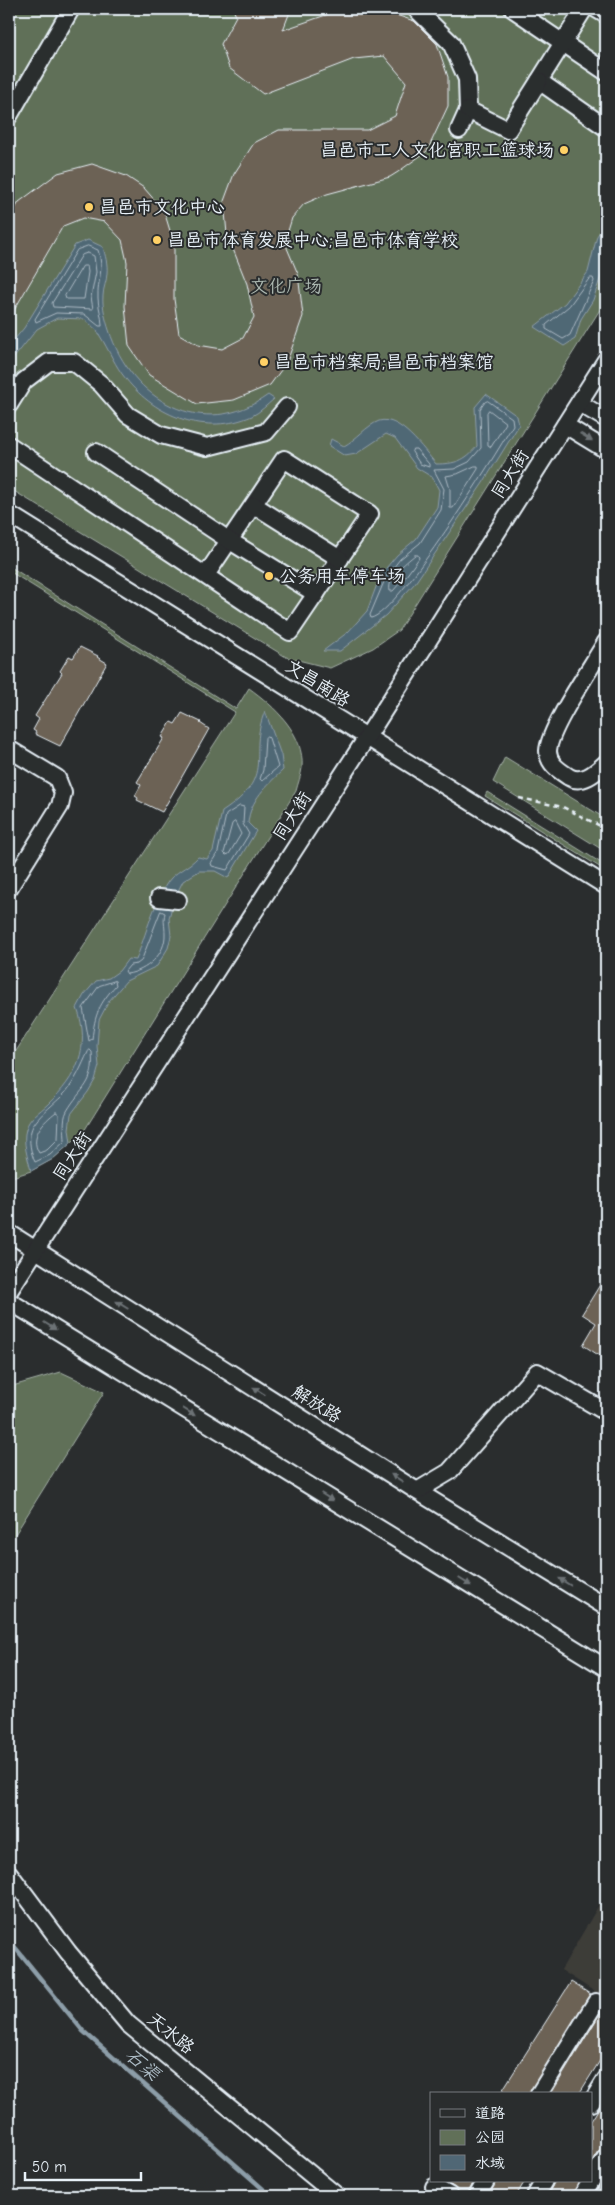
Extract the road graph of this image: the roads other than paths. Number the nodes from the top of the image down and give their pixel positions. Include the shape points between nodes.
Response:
1 (71, 9) edge
2 (416, 9) edge
3 (512, 9) edge
4 (584, 9) edge
5 (596, 9) edge
6 (606, 15) edge
7 (562, 42) junction
8 (606, 72) edge
9 (538, 81) junction
10 (468, 110) junction
11 (9, 116) edge
12 (606, 125) edge
13 (459, 130) dead end
14 (606, 360) edge
15 (579, 403) junction
16 (9, 405) edge
17 (287, 407) dead end
18 (606, 419) edge
19 (565, 424) junction
20 (9, 445) edge
21 (606, 450) edge
22 (96, 452) dead end
23 (254, 505) junction
24 (9, 514) edge
25 (230, 542) junction
26 (340, 559) junction
27 (206, 576) junction
28 (316, 594) junction
29 (606, 642) edge
30 (367, 737) junction
31 (9, 750) edge
32 (606, 763) edge
33 (606, 886) edge
34 (9, 888) edge
35 (160, 898) dead end
36 (178, 900) dead end
37 (9, 1233) edge
38 (35, 1250) junction
39 (9, 1291) edge
40 (9, 1301) edge
41 (606, 1412) edge
42 (417, 1491) junction
43 (606, 1607) edge
44 (606, 1668) edge
45 (9, 1873) edge
46 (596, 2002) dead end
47 (606, 2079) edge
48 (541, 2092) edge
49 (592, 2102) edge
50 (602, 2158) edge
51 (592, 2179) edge
52 (485, 2182) edge
53 (543, 2182) edge
54 (590, 2182) edge
55 (434, 2187) dead end
56 (337, 2196) edge
57 (450, 2196) edge
58 (477, 2196) edge
59 (535, 2196) edge
60 (582, 2196) edge

1 - 11 street
2 - 10 street via 450,43 467,79
3 - 7 street
4 - 7 street
5 - 6 street
7 - 8 street
7 - 9 street
9 - 10 street via 508,130
9 - 12 street
10 - 13 street
14 - 15 street, 同大街
15 - 18 street
15 - 19 street, 同大街
16 - 17 street via 24,381 49,362 74,362 100,384 128,415 161,435 207,447 266,432
19 -> 21 street
19 - 30 street, 同大街
20 - 27 street
22 - 25 street
23 - 25 street
23 - 26 street
23 - 26 street via 284,459 370,514
24 - 30 street, 文昌南路
25 - 27 street
25 - 28 street
26 - 28 street
27 - 28 street via 290,632
29 - 32 street via 554,731 548,753 555,768 573,778 589,777
30 - 33 street, 文昌南路
30 - 38 street, 同大街
31 - 34 street via 57,778 63,793 60,806
35 - 36 street
37 - 38 street, 解放路
38 - 39 street, 同大街
42 -> 38 street, 解放路
40 -> 44 street
41 - 42 street via 537,1372 449,1472
43 -> 42 street, 解放路
45 - 56 street, 天水路 via 68,1952 128,2024
46 - 48 street
47 - 49 street
50 - 51 street
52 - 58 street
53 - 59 street
54 - 60 street
55 - 57 street

